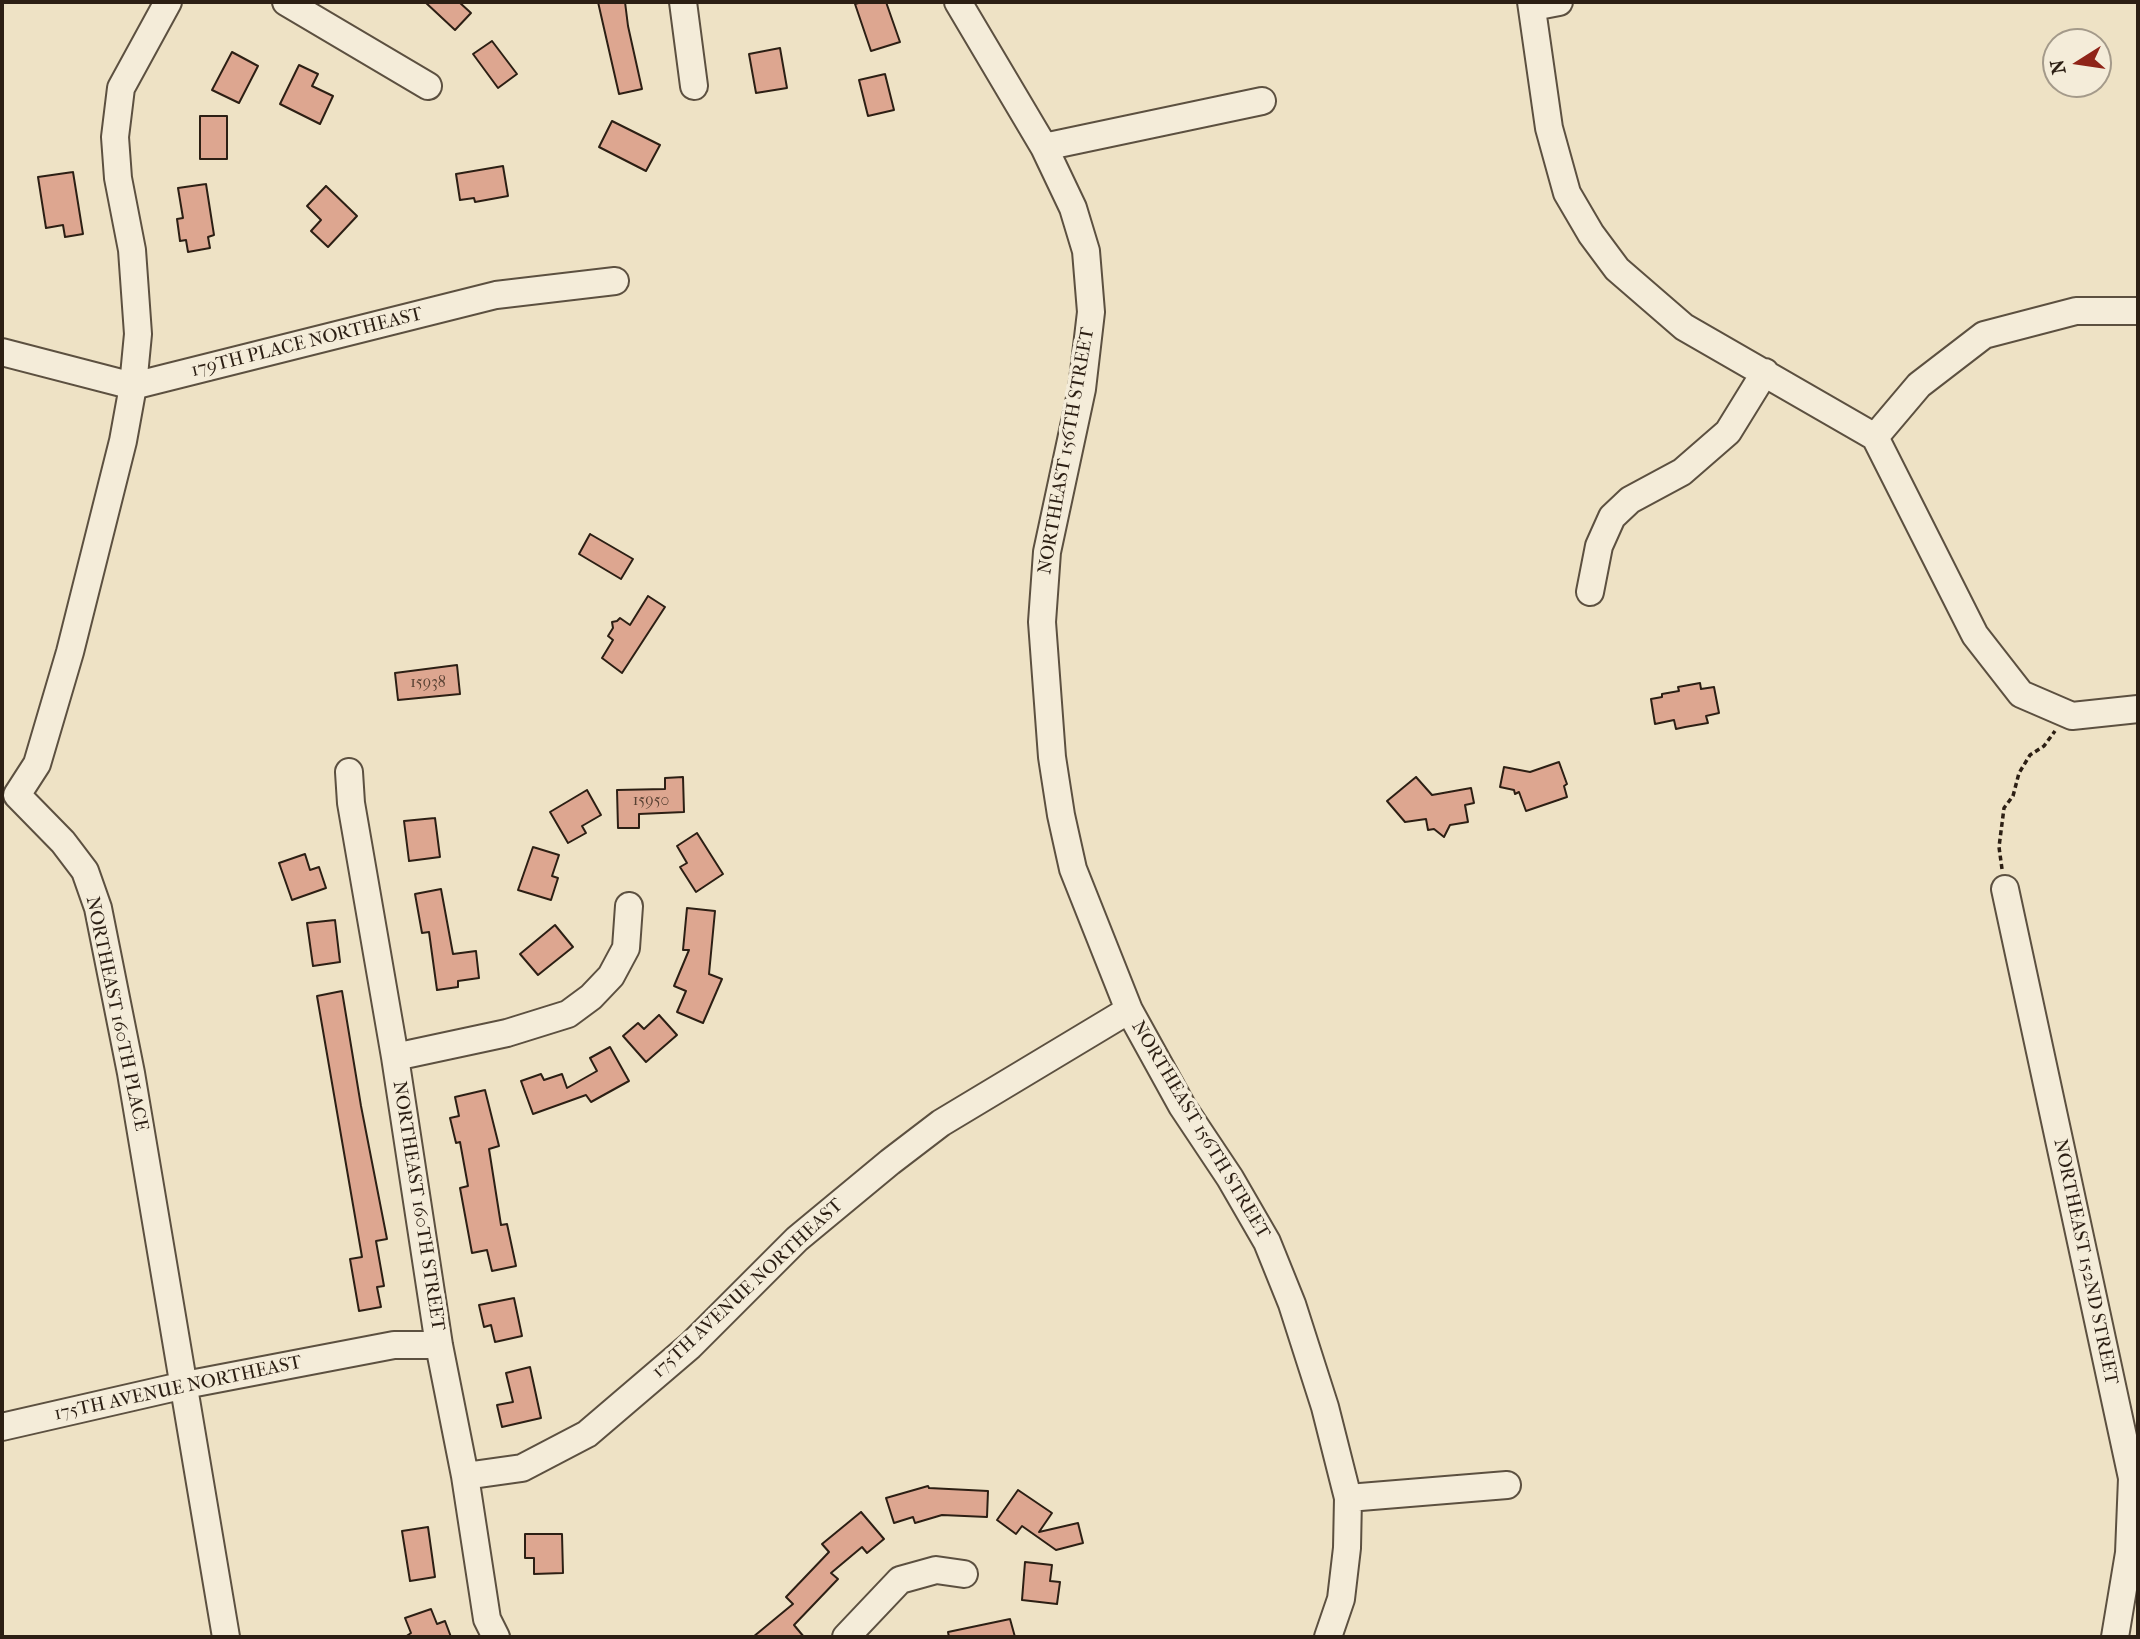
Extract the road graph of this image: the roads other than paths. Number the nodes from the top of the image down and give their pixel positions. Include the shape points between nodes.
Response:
1 (168, 2) edge
2 (286, 2) edge
3 (683, 2) edge
4 (958, 2) edge
5 (1541, 4) edge
6 (428, 86) dead end
7 (694, 86) dead end
8 (1262, 101) dead end
9 (1044, 147) junction
10 (615, 281) dead end
11 (2138, 311) edge
12 (2, 352) edge
13 (1765, 372) junction
14 (133, 386) junction
15 (1875, 437) junction
16 (1590, 592) dead end
17 (2138, 709) edge
18 (349, 772) dead end
19 (9, 801) edge
20 (2005, 889) road end
21 (629, 906) dead end
22 (1129, 1010) junction
23 (395, 1057) junction
24 (439, 1345) junction
25 (185, 1385) junction
26 (2, 1427) edge
27 (465, 1476) junction
28 (1507, 1485) dead end
29 (1348, 1498) junction
30 (964, 1574) dead end
31 (226, 1637) edge
32 (496, 1637) edge
33 (846, 1637) edge
34 (1328, 1637) edge
35 (2115, 1637) edge

1 - 14 street via 121,88 115,137 138,334
2 - 6 street
3 - 7 street
4 - 9 street, NORTHEAST 156TH STREET
5 - 13 street via 1549,128 1567,193 1591,234 1617,269 1684,327
8 - 9 street
9 - 22 street, NORTHEAST 156TH STREET via 1073,208 1086,251 1091,312 1082,389 1047,552 1042,622 1046,696 1061,815 1073,869
10 - 14 street, 179TH PLACE NORTHEAST via 496,295
11 - 15 street via 2076,311 1984,335 1919,385
12 - 14 street, 179TH PLACE NORTHEAST
13 - 15 street
13 - 16 street via 1728,432 1682,472 1630,500 1612,517 1598,546
14 - 19 street, NORTHEAST 160TH PLACE via 70,652 35,769
15 - 17 street via 1975,635 2021,694 2072,716
18 - 23 street, NORTHEAST 160TH STREET
19 - 25 street, NORTHEAST 160TH PLACE via 63,842 85,871 98,908
20 - 35 street, NORTHEAST 152ND STREET via 2132,1478 2129,1553
21 - 23 street via 626,947 611,976 568,1014 507,1033
22 - 27 street, 175TH AVENUE NORTHEAST via 941,1123 890,1162 797,1239 690,1346 587,1434 522,1468
22 - 29 street, NORTHEAST 156TH STREET via 1182,1106 1267,1241 1325,1407
23 - 24 street, NORTHEAST 160TH STREET
24 - 25 street, 175TH AVENUE NORTHEAST via 394,1345
24 - 27 street, NORTHEAST 160TH STREET
25 - 26 street, 175TH AVENUE NORTHEAST
25 - 31 street, NORTHEAST 160TH PLACE
27 - 32 street, NORTHEAST 160TH STREET via 487,1619
28 - 29 street
29 - 34 street, NORTHEAST 156TH STREET via 1341,1599
30 - 33 street via 936,1570 900,1580

